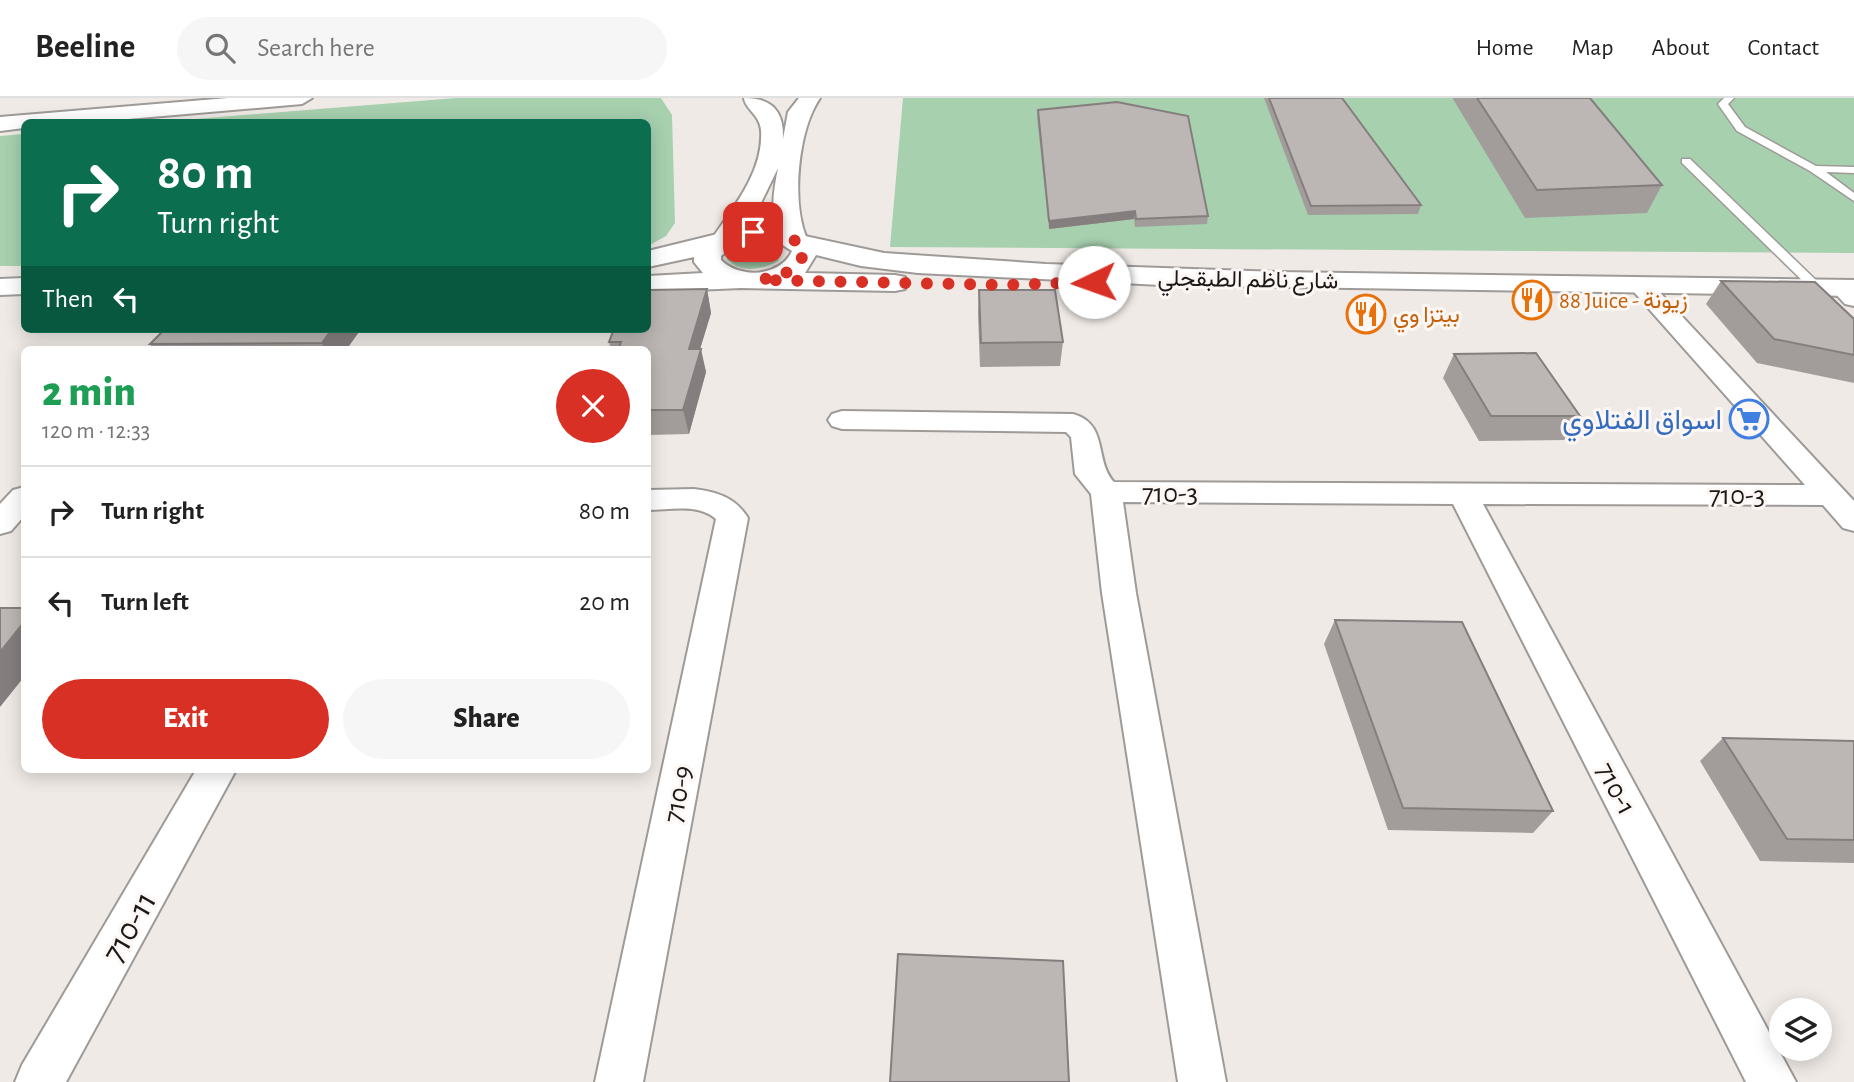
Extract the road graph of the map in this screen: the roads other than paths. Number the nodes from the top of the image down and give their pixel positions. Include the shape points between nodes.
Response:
1 (302, 98) edge
2 (327, 98) edge
3 (810, 98) edge
4 (1728, 98) edge
5 (753, 100) dead end
6 (254, 102) junction
7 (58, 119) edge
8 (21, 122) edge
9 (0, 124) edge
10 (1685, 161) dead end
11 (1814, 170) junction
12 (1854, 170) edge
13 (1854, 198) edge
14 (796, 240) junction
15 (720, 242) junction
16 (651, 258) edge
17 (1146, 277) junction
18 (751, 280) junction
19 (651, 284) edge
20 (21, 286) edge
21 (0, 287) edge
22 (1642, 287) junction
23 (1841, 290) edge
24 (842, 420) dead end
25 (1106, 492) junction
26 (0, 494) edge
27 (1463, 494) junction
28 (1831, 495) junction
29 (21, 496) edge
30 (21, 499) edge
31 (651, 500) edge
32 (1854, 520) edge
33 (0, 523) edge
34 (215, 773) edge
35 (39, 1082) edge
36 (620, 1082) edge
37 (1202, 1082) edge
38 (1772, 1082) edge

1 - 6 main road
2 - 6 main road
3 - 14 main road via 799,112 784,199
4 - 11 lane via 1723,104 1741,129
5 - 15 main road via 769,111 775,127 761,184
6 - 7 main road
8 - 9 main road
10 - 23 lane
11 - 12 lane
11 - 13 lane
14 - 15 main road, شارع ناظم الطبقجلي via 768,232
14 - 17 main road, شارع ناظم الطبقجلي via 853,256 914,265
14 - 18 main road via 804,250 803,260 794,269
15 - 16 main road, شارع ناظم الطبقجلي
15 - 18 main road via 708,253 713,270
17 - 18 main road, شارع ناظم الطبقجلي via 1004,285
17 - 22 main road, شارع ناظم الطبقجلي
18 - 19 main road
20 - 21 main road
22 - 23 main road, شارع ناظم الطبقجلي
22 - 28 street
24 - 25 street via 1073,423 1085,434 1090,474
25 - 27 street, 710-3
25 - 37 street, 710-3
26 - 29 street
27 - 28 street, 710-3
27 - 38 street, 710-1
28 - 32 street
30 - 33 street
31 - 36 street, 710-9 via 709,501 725,507 732,518
34 - 35 street, 710-11

